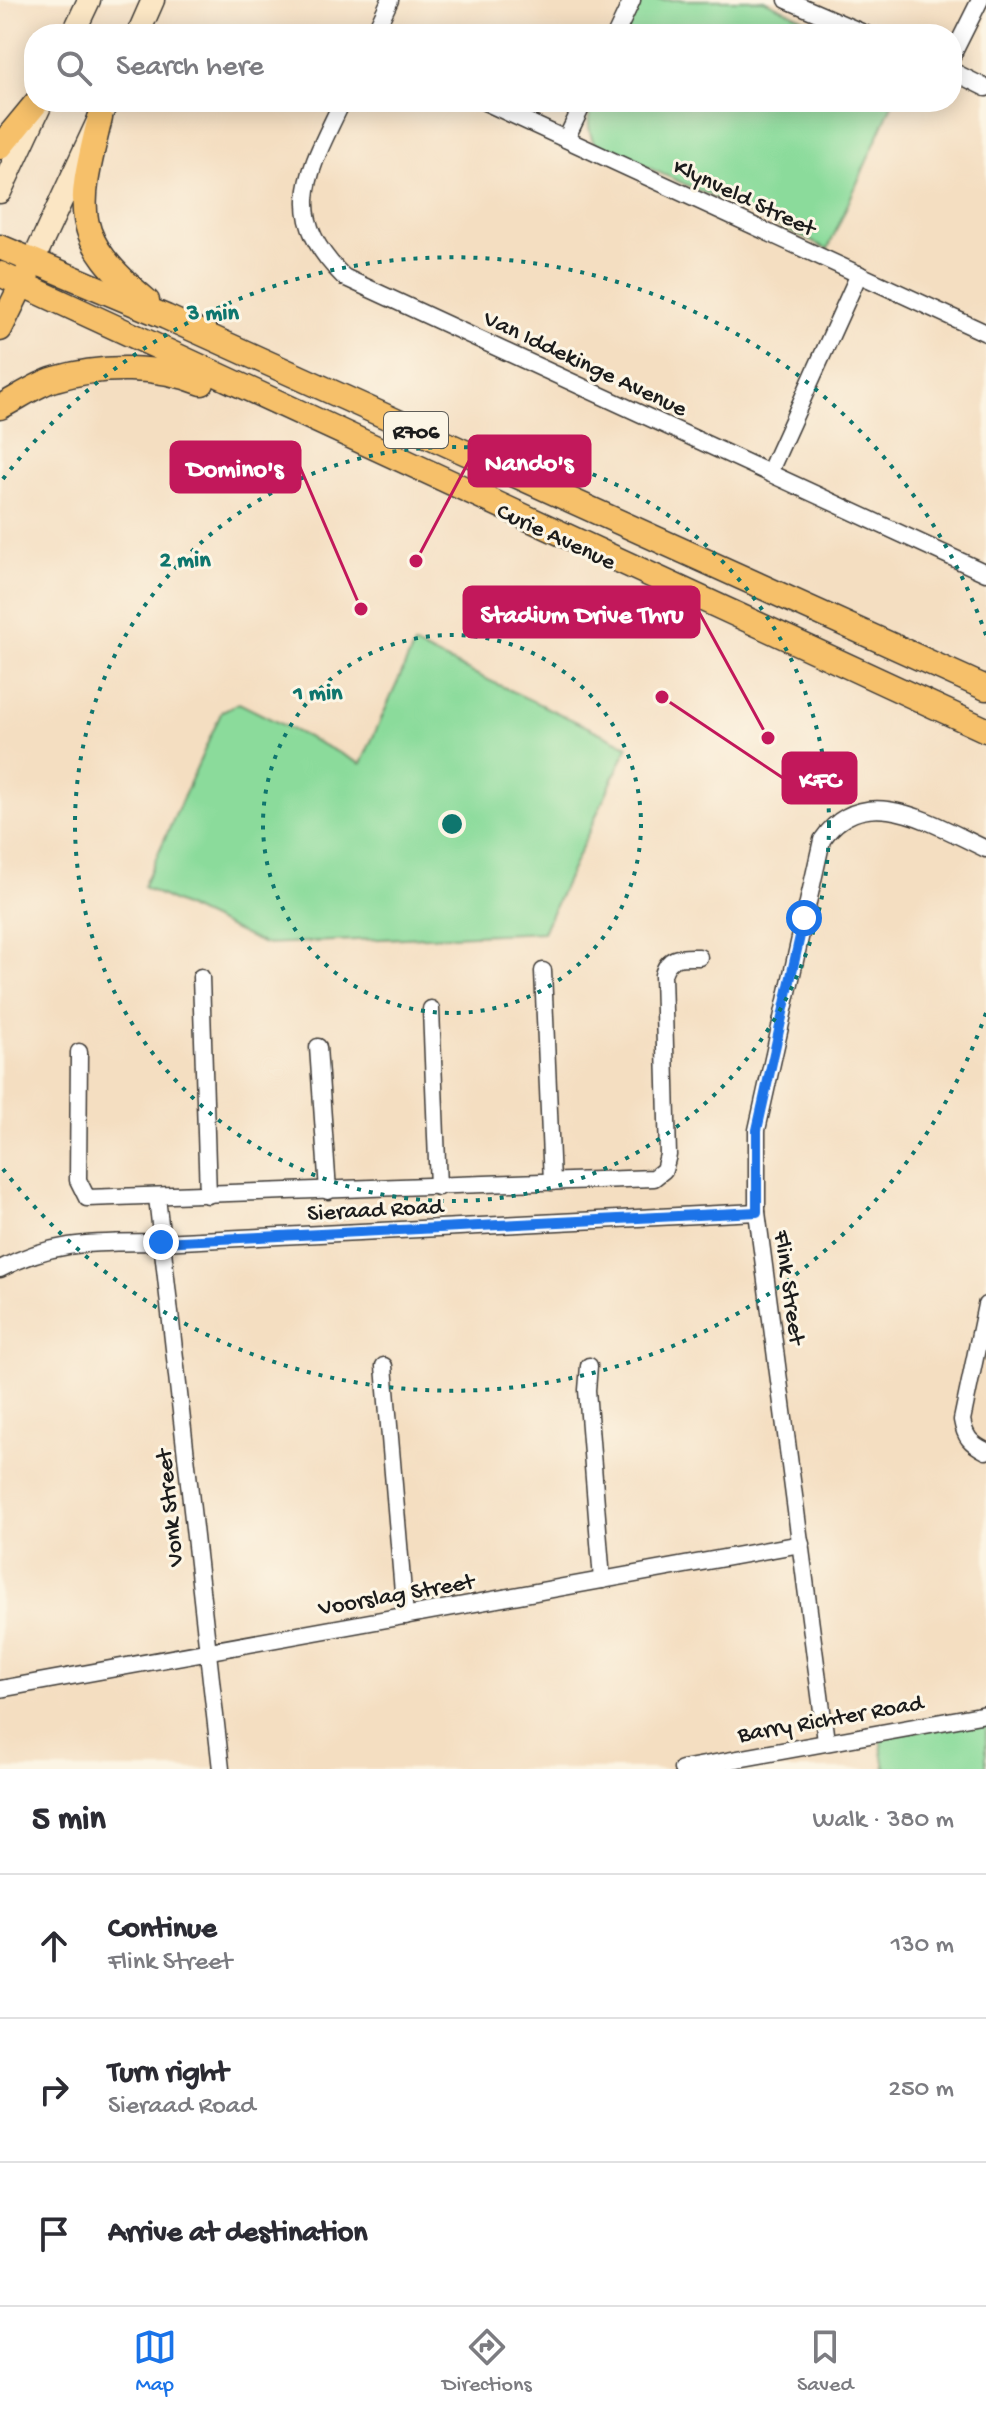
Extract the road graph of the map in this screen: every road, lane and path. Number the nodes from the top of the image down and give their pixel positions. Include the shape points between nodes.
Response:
1 (89, 0) edge
2 (153, 0) edge
3 (390, 0) edge
4 (632, 0) edge
5 (787, 0) edge
6 (980, 0) edge
7 (78, 24) edge
8 (142, 24) edge
9 (379, 24) edge
10 (621, 24) edge
11 (843, 24) edge
12 (962, 36) edge
13 (962, 76) edge
14 (986, 88) edge
15 (30, 112) edge
16 (35, 112) edge
17 (103, 112) edge
18 (103, 112) edge
19 (337, 112) edge
20 (507, 112) edge
21 (579, 112) edge
22 (566, 139) junction
23 (0, 147) edge
24 (0, 192) edge
25 (0, 247) edge
26 (28, 272) junction
27 (0, 274) edge
28 (859, 274) junction
29 (166, 317) junction
30 (0, 329) edge
31 (986, 333) edge
32 (0, 407) edge
33 (357, 442) junction
34 (769, 473) junction
35 (986, 573) edge
36 (986, 688) edge
37 (986, 730) edge
38 (986, 849) edge
39 (699, 957) dead end
40 (543, 971) dead end
41 (201, 977) dead end
42 (431, 1009) dead end
43 (318, 1047) dead end
44 (79, 1052) dead end
45 (552, 1182) junction
46 (438, 1187) junction
47 (328, 1191) junction
48 (208, 1195) junction
49 (157, 1197) junction
50 (757, 1212) junction
51 (161, 1242) junction
52 (0, 1269) edge
53 (986, 1305) edge
54 (384, 1366) dead end
55 (589, 1366) dead end
56 (986, 1451) edge
57 (801, 1544) junction
58 (602, 1580) junction
59 (405, 1616) junction
60 (208, 1652) junction
61 (0, 1689) edge
62 (986, 1714) edge
63 (826, 1741) junction
64 (221, 1769) edge
65 (682, 1769) edge

1 - 7 street
2 - 8 street
3 - 9 street
4 - 10 street
5 - 11 street
6 - 12 street
13 - 14 street
15 - 23 main road
16 - 24 street
17 - 26 street
18 - 29 main road via 83,191 85,225 111,269
19 - 34 street, Van Iddekinge Avenue via 314,162 305,201 308,230 321,254 344,277
20 - 22 street, Klynveld Street
21 - 22 street
22 - 28 street, Klynveld Street
25 - 26 main road, Curie Avenue / R706
26 - 27 main road, Curie Avenue / R706
26 - 29 main road, Curie Avenue / R706
26 - 30 main road
26 - 33 main road, Curie Avenue / R706
28 - 31 street, Klynveld Street
28 - 34 street
29 - 36 main road, Curie Avenue / R706
32 - 33 main road via 54,379 115,368 180,374 317,431
33 - 37 main road, Curie Avenue / R706
34 - 35 street, Van Iddekinge Avenue
38 - 50 street, Flink Street via 912,815 876,809 853,811 834,821 822,840 757,1130
39 - 45 street via 676,957 663,975 668,1155 664,1170 654,1178
40 - 45 street
41 - 48 street
42 - 46 street
43 - 47 street
44 - 49 street via 77,1165 82,1191 98,1200
45 - 46 street
46 - 47 street
47 - 48 street
48 - 49 street
49 - 51 street, Vonk Street
50 - 51 street, Sieraad Road
50 - 57 street, Flink Street
51 - 52 street, Sieraad Road via 64,1244
51 - 60 street, Vonk Street
53 - 56 street via 962,1420 965,1435
54 - 59 street
55 - 58 street
57 - 58 street, Voorslag Street
57 - 63 street, Flink Street
58 - 59 street, Voorslag Street
59 - 60 street, Voorslag Street
60 - 61 street, Voorslag Street
60 - 64 street, Vonk Street
62 - 63 street, Barry Richter Road
63 - 65 street, Barry Richter Road

